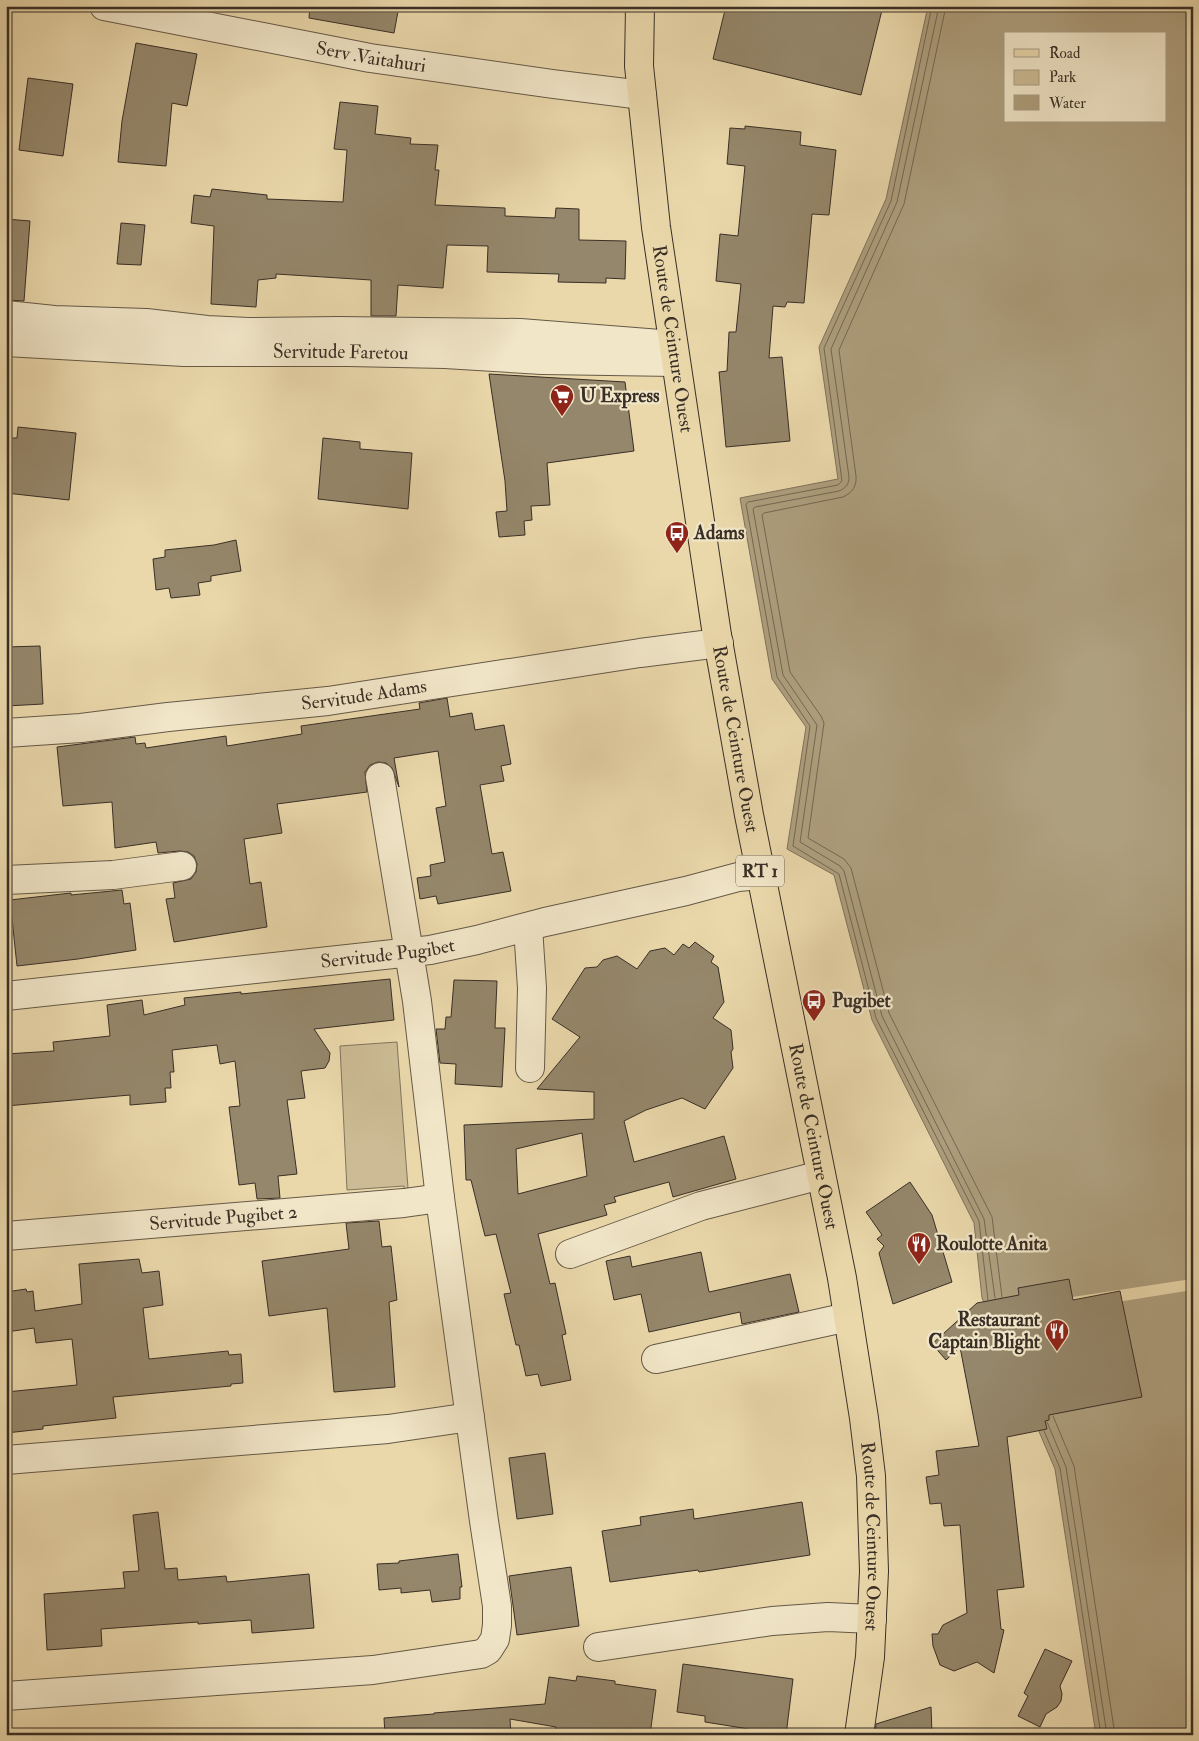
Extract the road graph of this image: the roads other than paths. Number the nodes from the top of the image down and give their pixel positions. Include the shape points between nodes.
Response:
1 (104, 6) edge
2 (640, 6) edge
3 (642, 95) junction
4 (6, 315) edge
5 (6, 342) edge
6 (674, 353) junction
7 (719, 643) junction
8 (6, 733) edge
9 (380, 777) dead end
10 (182, 866) dead end
11 (761, 875) junction
12 (6, 880) edge
13 (528, 927) junction
14 (409, 953) junction
15 (6, 996) edge
16 (530, 1068) dead end
17 (821, 1175) junction
18 (440, 1198) junction
19 (6, 1236) edge
20 (570, 1254) dead end
21 (848, 1317) junction
22 (656, 1359) dead end
23 (470, 1417) junction
24 (6, 1460) edge
25 (872, 1619) junction
26 (598, 1647) dead end
27 (6, 1696) edge
28 (860, 1735) edge

1 - 3 street, Serv .Vaitahuri via 370,58
2 - 3 main road, Route de Ceinture Ouest / RT 1
3 - 6 main road, Route de Ceinture Ouest / RT 1
4 - 6 street, Servitude Faretou via 248,332 520,333
5 - 6 street, Servitude Faretou via 184,352 445,354 542,360
6 - 7 main road, Route de Ceinture Ouest / RT 1
7 - 8 street, Servitude Adams via 328,701
7 - 11 main road, Route de Ceinture Ouest / RT 1
9 - 14 street
10 - 12 street via 113,875
11 - 13 street, Servitude Pugibet
11 - 17 main road, Route de Ceinture Ouest / RT 1
13 - 14 street, Servitude Pugibet
13 - 16 street via 532,988
14 - 15 street, Servitude Pugibet
14 - 18 street
17 - 20 street via 701,1206
17 - 21 main road, Route de Ceinture Ouest / RT 1
18 - 19 street, Servitude Pugibet 2
18 - 23 street
21 - 22 street
21 - 25 main road, Route de Ceinture Ouest / RT 1 via 871,1476
23 - 24 street via 388,1429
23 - 27 street via 497,1606 495,1639 482,1654 373,1670
25 - 26 street via 828,1617 772,1621
25 - 28 main road, Route de Ceinture Ouest / RT 1

